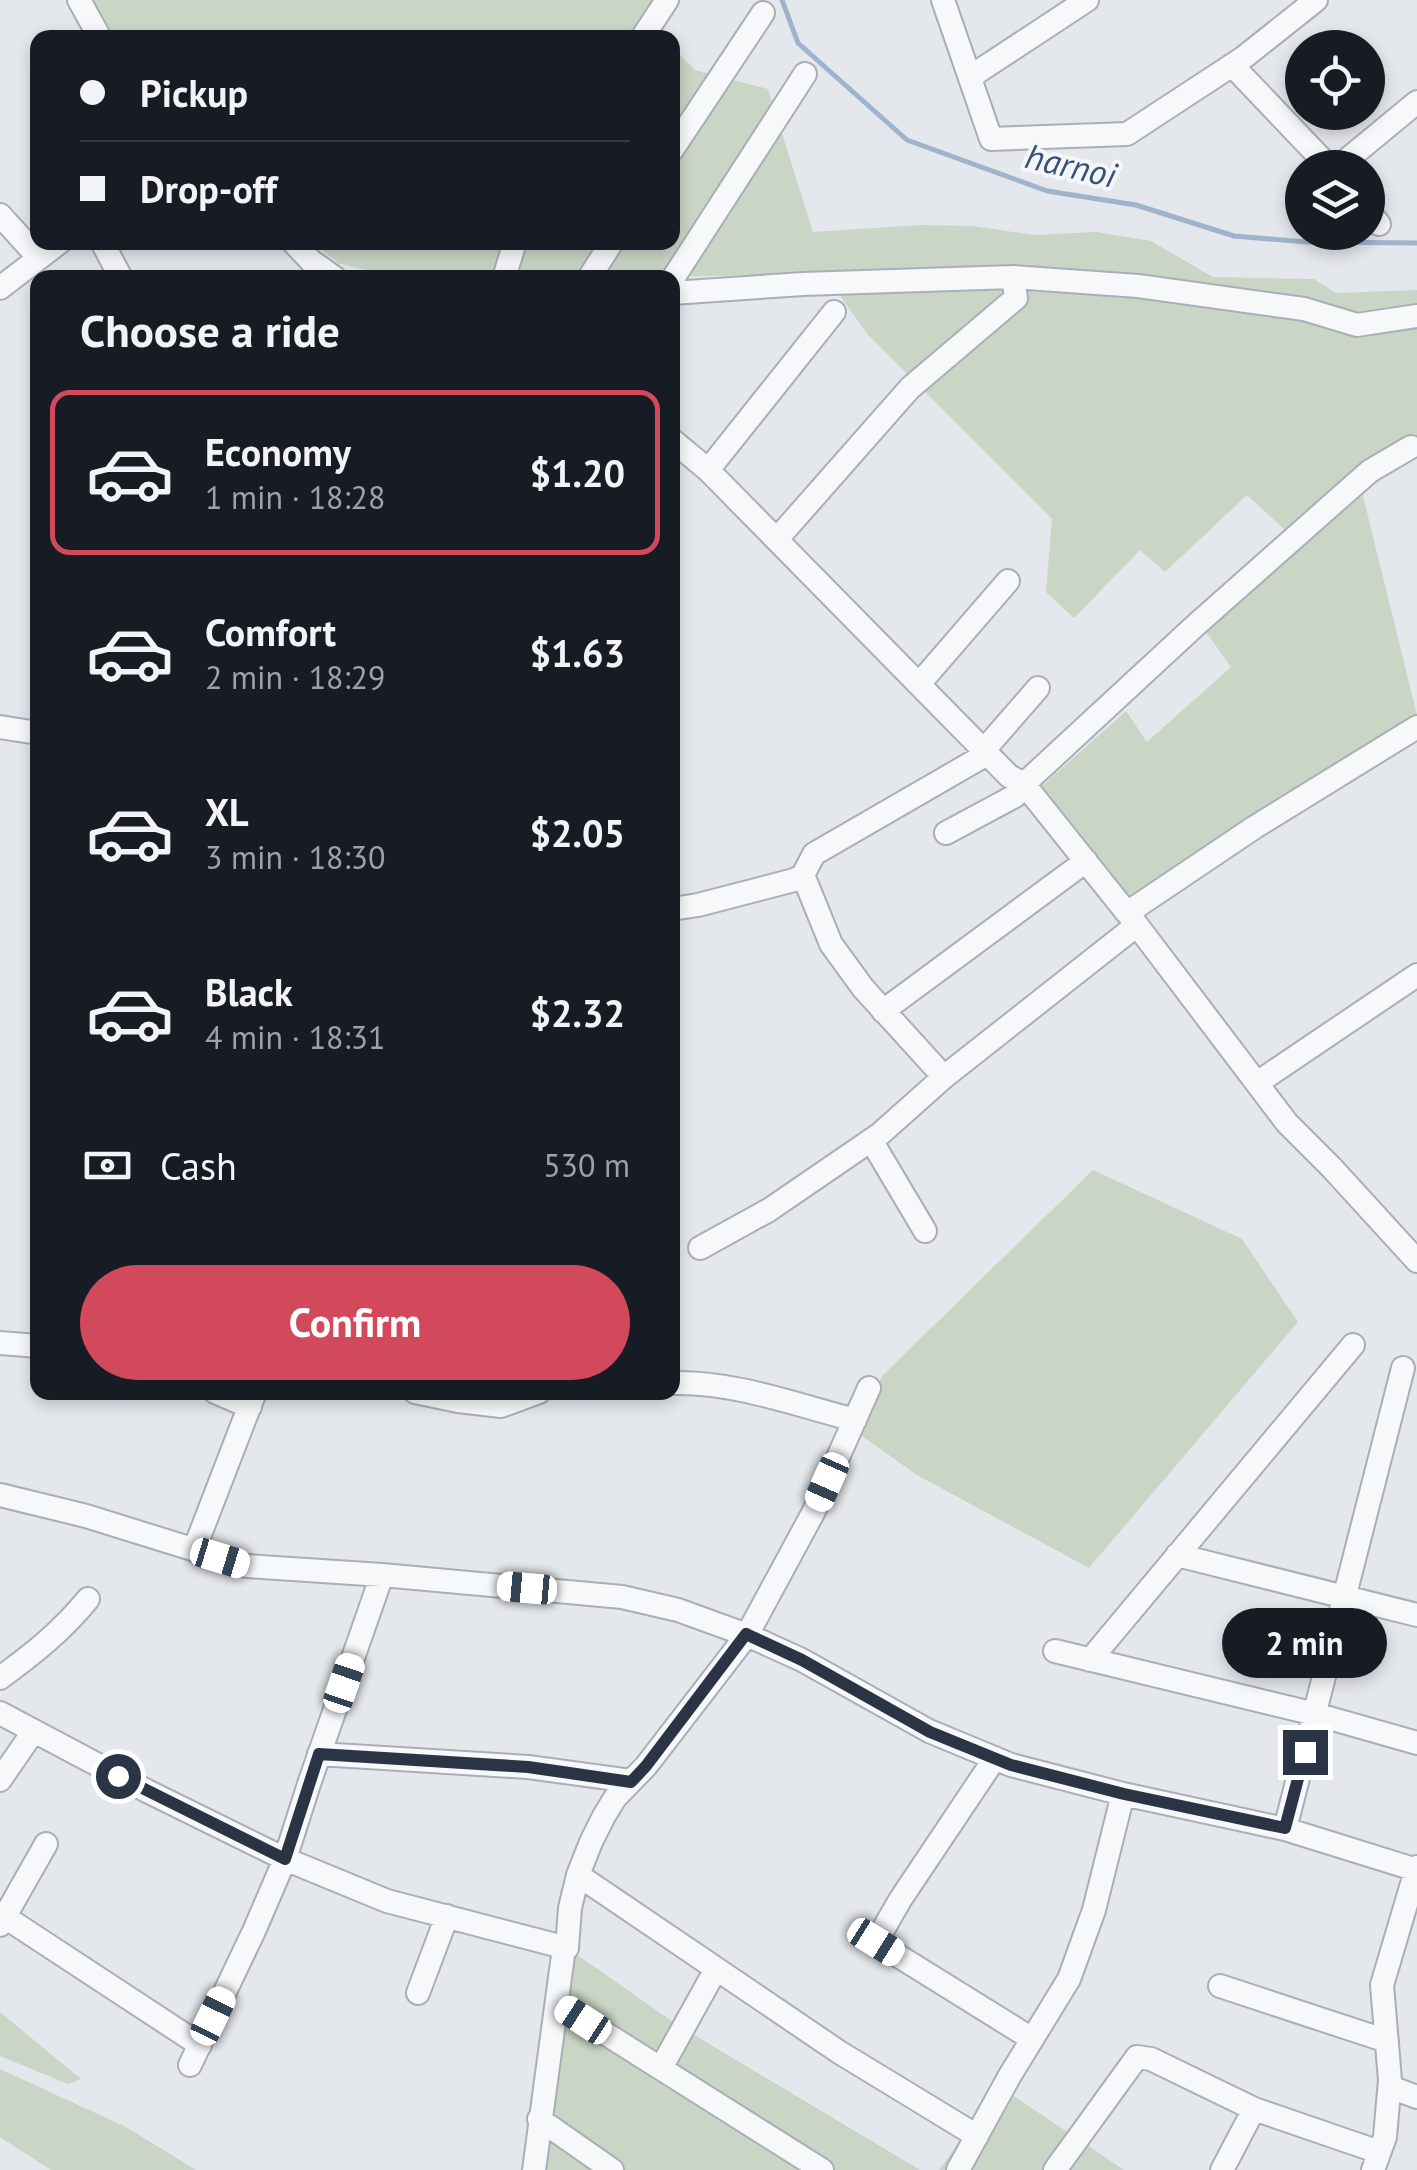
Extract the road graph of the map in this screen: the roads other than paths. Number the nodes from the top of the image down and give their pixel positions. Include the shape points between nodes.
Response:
1 (79, 0) edge
2 (667, 0) edge
3 (943, 0) edge
4 (1087, 0) edge
5 (1316, 0) edge
6 (763, 13) dead end
7 (96, 30) edge
8 (647, 30) edge
9 (1232, 65) junction
10 (805, 74) dead end
11 (970, 77) junction
12 (1417, 102) edge
13 (680, 138) edge
14 (1316, 150) edge
15 (1357, 150) edge
16 (0, 214) edge
17 (30, 247) edge
18 (33, 250) edge
19 (50, 250) edge
20 (301, 250) edge
21 (40, 258) junction
22 (324, 270) edge
23 (678, 270) edge
24 (1012, 277) junction
25 (0, 288) edge
26 (680, 292) edge
27 (834, 312) dead end
28 (1417, 316) edge
29 (680, 447) edge
30 (1411, 447) dead end
31 (708, 470) junction
32 (777, 539) junction
33 (1008, 581) dead end
34 (919, 684) junction
35 (1038, 688) dead end
36 (0, 727) edge
37 (1417, 727) edge
38 (30, 732) edge
39 (985, 752) junction
40 (1024, 784) junction
41 (946, 834) dead end
42 (1086, 861) junction
43 (803, 875) junction
44 (680, 907) edge
45 (1132, 919) junction
46 (1417, 975) edge
47 (883, 1010) junction
48 (944, 1077) junction
49 (1257, 1083) junction
50 (871, 1140) junction
51 (925, 1230) dead end
52 (700, 1248) dead end
53 (1417, 1261) edge
54 (0, 1343) edge
55 (30, 1345) edge
56 (1353, 1345) dead end
57 (1404, 1368) dead end
58 (680, 1383) edge
59 (869, 1388) dead end
60 (252, 1400) edge
61 (449, 1400) edge
62 (517, 1400) edge
63 (854, 1420) junction
64 (0, 1495) edge
65 (194, 1550) junction
66 (1178, 1555) junction
67 (382, 1575) junction
68 (1346, 1597) junction
69 (88, 1599) dead end
70 (1417, 1614) edge
71 (746, 1634) junction
72 (1055, 1651) dead end
73 (1090, 1660) junction
74 (0, 1678) edge
75 (0, 1713) edge
76 (1315, 1714) junction
77 (33, 1732) junction
78 (1417, 1744) edge
79 (319, 1754) junction
80 (995, 1758) junction
81 (0, 1780) edge
82 (631, 1782) junction
83 (1124, 1794) junction
84 (1285, 1828) junction
85 (46, 1844) dead end
86 (285, 1859) junction
87 (1416, 1869) edge
88 (578, 1875) junction
89 (447, 1916) junction
90 (2, 1921) edge
91 (567, 1948) junction
92 (716, 1970) junction
93 (1220, 1986) dead end
94 (418, 1993) dead end
95 (557, 2003) junction
96 (1032, 2039) junction
97 (1387, 2041) junction
98 (661, 2068) junction
99 (1390, 2087) junction
100 (1417, 2097) edge
101 (1254, 2110) junction
102 (540, 2120) junction
103 (976, 2136) junction
104 (1376, 2161) edge
105 (534, 2170) edge
106 (612, 2170) edge
107 (822, 2170) edge
108 (958, 2170) edge
109 (1055, 2170) edge
110 (1222, 2170) edge

1 - 7 street
2 - 8 street
3 - 11 street
4 - 11 street
5 - 9 street
6 - 13 street
9 - 11 street via 1127,134 991,139
9 - 14 street
10 - 23 street
12 - 15 street
16 - 17 street
18 - 21 street
19 - 21 street
20 - 22 street
21 - 25 street
24 - 26 street
24 - 28 street via 1304,309 1358,325
24 - 32 street via 1016,298 910,388
27 - 31 street
29 - 31 street
30 - 40 street via 1362,478
31 - 32 street
32 - 34 street
33 - 34 street
34 - 39 street
35 - 39 street
36 - 38 street
37 - 45 street via 1254,827
39 - 40 street
39 - 43 street via 814,854
40 - 41 street via 1015,796
40 - 42 street
42 - 45 street
42 - 47 street
43 - 44 street
43 - 47 street via 831,944
45 - 48 street
45 - 49 street
46 - 49 street
47 - 48 street
48 - 50 street
49 - 53 street via 1286,1123
50 - 51 street
50 - 52 street via 770,1210
54 - 55 street
56 - 66 street
57 - 68 street
58 - 63 street
59 - 63 street
60 - 65 street
61 - 62 street via 501,1406
63 - 71 street via 814,1513
64 - 65 street
65 - 67 street via 247,1566
66 - 68 street
66 - 73 street
67 - 71 street via 622,1597
67 - 79 street
68 - 70 street
68 - 76 street
69 - 74 street via 62,1630
71 - 80 street via 930,1732
71 - 82 street
72 - 73 street
73 - 76 street
75 - 77 street
76 - 78 street
76 - 84 street
77 - 81 street
77 - 86 street
79 - 82 street via 528,1767
79 - 86 street
80 - 83 street
80 - 96 street via 876,1942
82 - 88 street via 604,1816
83 - 84 street
83 - 96 street via 1069,1979
84 - 87 street
85 - 90 street
86 - 89 street via 387,1901
86 - 90 street via 195,2055
87 - 97 street via 1382,1985
88 - 91 street
88 - 92 street
89 - 91 street
89 - 94 street
91 - 95 street
92 - 98 street
92 - 103 street
93 - 97 street
95 - 98 street
95 - 102 street
96 - 103 street
97 - 99 street
98 - 107 street
99 - 100 street
99 - 104 street
101 - 104 street
101 - 109 street via 1137,2056
101 - 110 street
102 - 105 street
102 - 106 street
103 - 108 street

